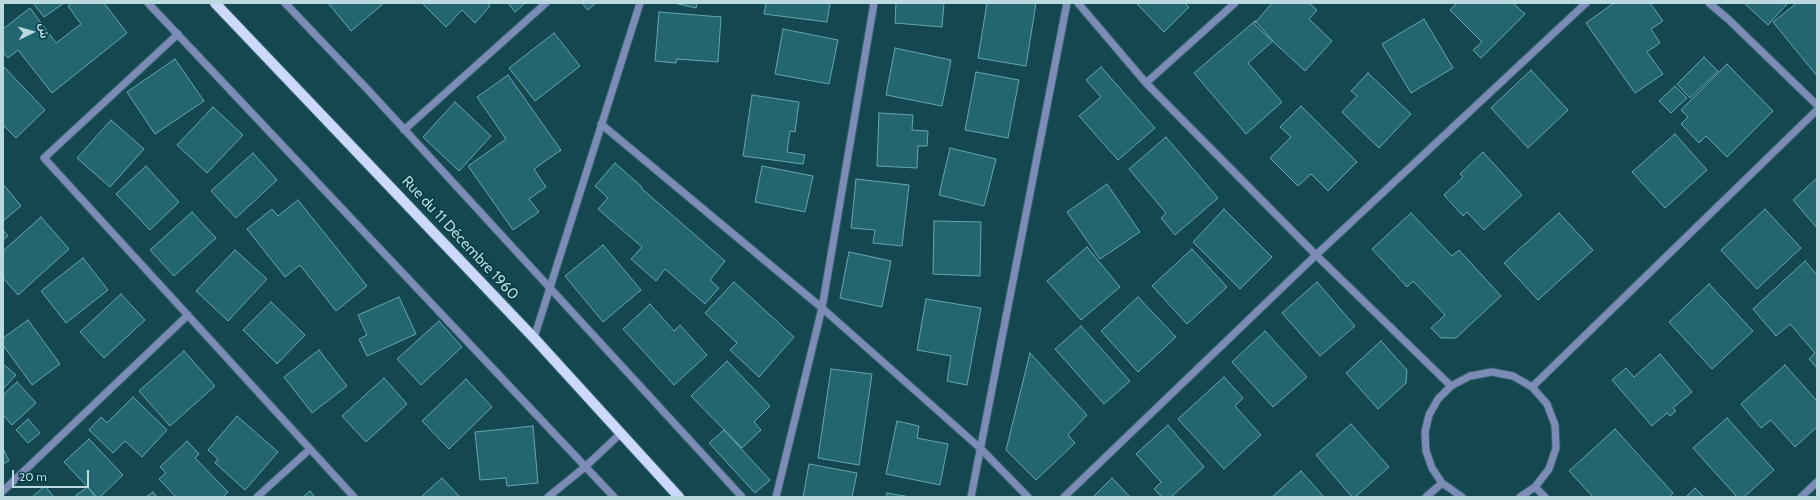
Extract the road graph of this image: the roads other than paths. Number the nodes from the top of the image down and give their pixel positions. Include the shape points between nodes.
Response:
1 (148, 3) edge
2 (215, 3) edge
3 (285, 3) edge
4 (546, 3) edge
5 (640, 3) edge
6 (874, 3) edge
7 (1067, 3) edge
8 (1078, 3) edge
9 (1235, 3) edge
10 (1586, 3) edge
11 (1709, 3) edge
12 (178, 34) junction
13 (1146, 83) junction
14 (1817, 105) edge
15 (1817, 110) edge
16 (601, 124) junction
17 (404, 130) junction
18 (1316, 255) junction
19 (550, 289) junction
20 (822, 308) junction
21 (188, 315) junction
22 (534, 338) junction
23 (1451, 386) junction
24 (1532, 387) junction
25 (620, 434) junction
26 (980, 448) junction
27 (310, 449) junction
28 (585, 467) junction
29 (1817, 482) edge
30 (1442, 483) junction
31 (1535, 487) junction
32 (3, 491) edge
33 (257, 497) edge
34 (354, 497) edge
35 (548, 497) edge
36 (614, 497) edge
37 (679, 497) edge
38 (742, 497) edge
39 (776, 497) edge
40 (971, 497) edge
41 (1028, 497) edge
42 (1064, 497) edge
43 (1426, 497) edge
44 (1462, 497) edge
45 (1520, 497) edge
46 (1545, 497) edge
47 (1801, 497) edge

1 - 12 street
2 - 22 main road, Rue du 11 Décembre 1960
3 - 17 street
4 - 17 street
5 - 16 street
6 - 20 street
7 - 26 street
8 - 13 street
9 - 13 street
10 - 18 street
11 - 14 street
12 - 21 street via 44,158
12 - 28 street
13 - 18 street
15 - 24 street
16 - 19 street
16 - 20 street
17 - 19 street
18 - 23 street
18 - 42 street
19 - 22 street
19 - 38 street
20 - 26 street
20 - 39 street
21 - 27 street
21 - 32 street
22 - 25 main road, Rue du 11 Décembre 1960
23 - 24 street via 1470,376 1492,372 1513,376
23 - 30 street via 1438,399 1429,415 1425,432 1426,451 1432,468
24 - 31 street via 1547,404 1555,425 1556,448 1549,469
25 - 28 street
25 - 37 main road, Rue du 11 Décembre 1960
26 - 40 street
26 - 41 street
27 - 33 street
27 - 34 street
28 - 35 street
28 - 36 street
29 - 47 street
30 - 43 street
30 - 44 street
31 - 45 street
31 - 46 street

